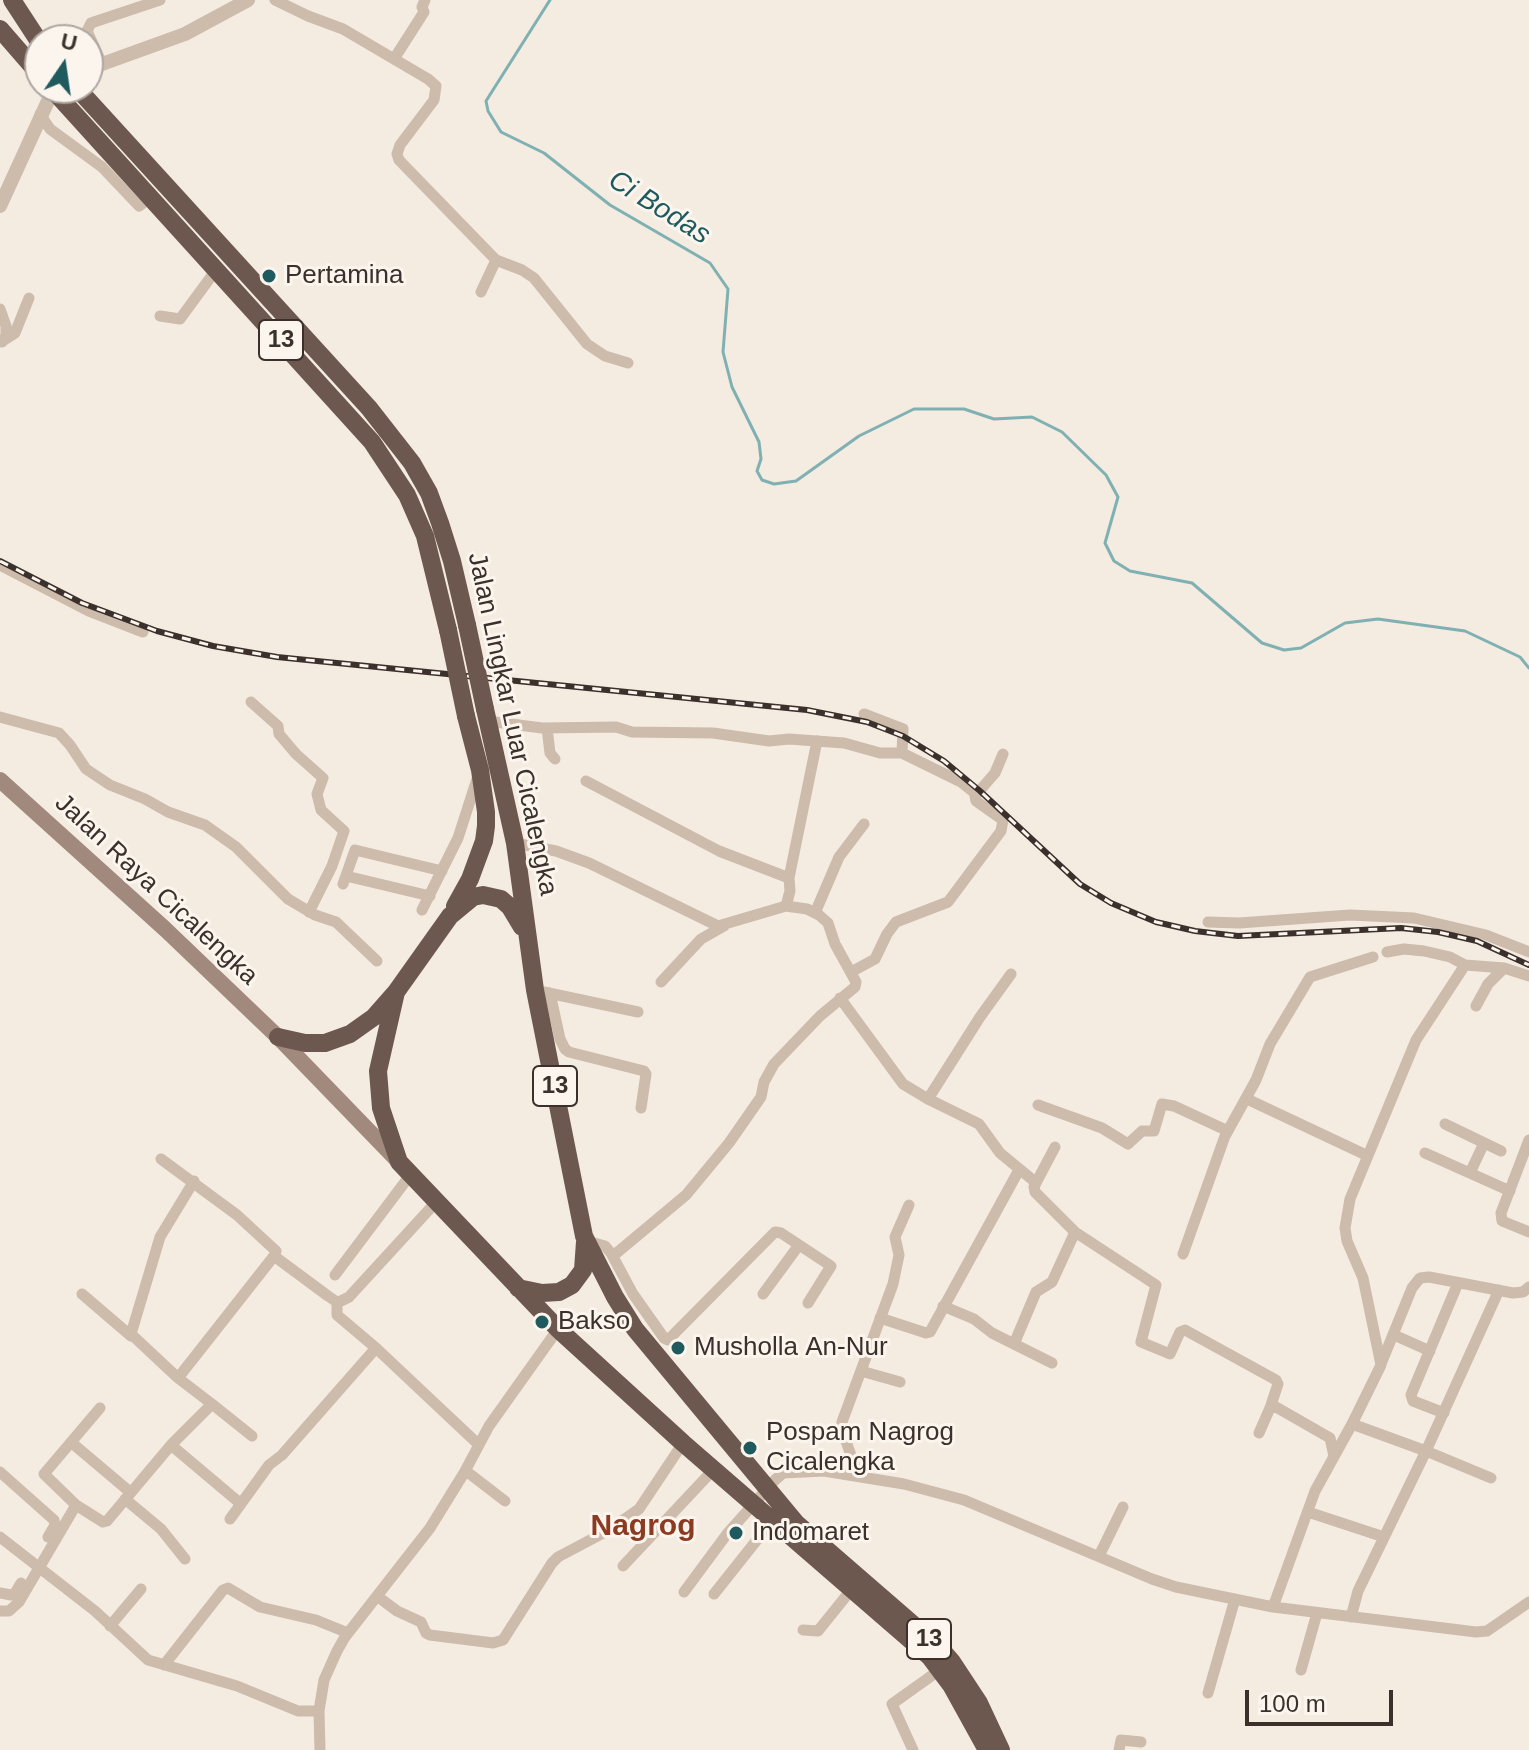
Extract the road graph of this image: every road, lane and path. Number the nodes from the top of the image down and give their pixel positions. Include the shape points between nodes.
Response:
1 (12, 0) edge
2 (160, 0) edge
3 (248, 0) edge
4 (275, 0) edge
5 (425, 0) edge
6 (28, 24) edge
7 (90, 24) edge
8 (0, 29) edge
9 (24, 57) edge
10 (394, 59) junction
11 (104, 63) edge
12 (45, 104) edge
13 (60, 104) edge
14 (92, 104) edge
15 (40, 114) junction
16 (151, 197) junction
17 (0, 206) edge
18 (496, 260) junction
19 (216, 270) junction
20 (481, 292) dead end
21 (29, 298) dead end
22 (0, 309) edge
23 (160, 316) dead end
24 (2, 342) edge
25 (628, 363) dead end
26 (0, 565) edge
27 (143, 632) dead end
28 (251, 702) dead end
29 (3, 713) edge
30 (864, 714) dead end
31 (486, 715) junction
32 (547, 728) junction
33 (817, 741) junction
34 (902, 753) junction
35 (1003, 754) dead end
36 (555, 759) dead end
37 (480, 770) junction
38 (0, 780) edge
39 (586, 781) dead end
40 (976, 794) junction
41 (864, 824) dead end
42 (515, 843) junction
43 (442, 871) junction
44 (789, 878) junction
45 (430, 896) junction
46 (786, 906) junction
47 (422, 910) dead end
48 (309, 912) junction
49 (815, 913) junction
50 (450, 916) junction
51 (1208, 922) dead end
52 (725, 925) junction
53 (528, 936) junction
54 (1387, 952) dead end
55 (1529, 952) edge
56 (1373, 957) dead end
57 (377, 961) dead end
58 (1465, 965) junction
59 (1504, 968) junction
60 (851, 972) junction
61 (1011, 974) dead end
62 (1529, 976) edge
63 (661, 982) dead end
64 (396, 992) junction
65 (543, 992) junction
66 (840, 998) junction
67 (1476, 1006) dead end
68 (638, 1012) dead end
69 (278, 1037) junction
70 (928, 1099) junction
71 (1247, 1099) junction
72 (1038, 1105) dead end
73 (641, 1108) dead end
74 (1445, 1124) dead end
75 (1228, 1131) junction
76 (1529, 1140) edge
77 (1484, 1143) junction
78 (1055, 1147) dead end
79 (1501, 1151) dead end
80 (1425, 1153) dead end
81 (1366, 1155) junction
82 (161, 1159) dead end
83 (405, 1168) junction
84 (1019, 1170) junction
85 (1470, 1173) junction
86 (194, 1181) junction
87 (1037, 1181) junction
88 (1510, 1191) junction
89 (437, 1201) junction
90 (909, 1205) dead end
91 (1075, 1232) junction
92 (1529, 1232) edge
93 (586, 1238) junction
94 (799, 1245) junction
95 (1183, 1254) dead end
96 (274, 1256) junction
97 (613, 1256) junction
98 (335, 1275) dead end
99 (1458, 1283) junction
100 (1529, 1287) edge
101 (518, 1288) junction
102 (1499, 1290) junction
103 (82, 1294) dead end
104 (763, 1294) dead end
105 (337, 1302) junction
106 (808, 1303) dead end
107 (943, 1306) junction
108 (880, 1318) junction
109 (558, 1329) junction
110 (1394, 1335) junction
111 (131, 1336) junction
112 (1014, 1344) junction
113 (376, 1348) junction
114 (1430, 1351) junction
115 (1052, 1363) dead end
116 (1381, 1365) junction
117 (861, 1371) junction
118 (178, 1378) junction
119 (900, 1382) dead end
120 (212, 1404) junction
121 (100, 1408) dead end
122 (1270, 1408) junction
123 (1444, 1413) junction
124 (1352, 1424) junction
125 (1259, 1433) dead end
126 (252, 1436) dead end
127 (72, 1443) junction
128 (683, 1443) junction
129 (171, 1445) junction
130 (479, 1445) junction
131 (1426, 1451) junction
132 (1334, 1456) junction
133 (714, 1469) junction
134 (466, 1471) junction
135 (0, 1472) edge
136 (858, 1475) junction
137 (1491, 1478) dead end
138 (767, 1489) junction
139 (128, 1496) junction
140 (505, 1501) dead end
141 (241, 1504) junction
142 (753, 1504) junction
143 (76, 1505) junction
144 (1123, 1507) dead end
145 (1308, 1512) junction
146 (230, 1519) dead end
147 (772, 1521) junction
148 (0, 1537) edge
149 (1384, 1537) junction
150 (1099, 1556) junction
151 (185, 1559) dead end
152 (35, 1566) junction
153 (623, 1566) dead end
154 (141, 1589) dead end
155 (851, 1590) junction
156 (684, 1592) dead end
157 (0, 1593) edge
158 (714, 1594) dead end
159 (377, 1596) junction
160 (1235, 1599) junction
161 (1529, 1602) edge
162 (1273, 1607) junction
163 (0, 1611) edge
164 (1317, 1613) junction
165 (1351, 1617) junction
166 (110, 1626) junction
167 (803, 1630) dead end
168 (348, 1633) junction
169 (164, 1665) junction
170 (941, 1669) junction
171 (1301, 1670) dead end
172 (1208, 1693) dead end
173 (319, 1711) junction
174 (1141, 1742) dead end
175 (320, 1750) edge
176 (913, 1750) edge
177 (987, 1750) edge
178 (1001, 1750) edge
179 (1119, 1750) edge

1 - 6 highway
2 - 7 street
3 - 11 street via 185,34
4 - 10 street via 343,29
5 - 10 street via 424,12
8 - 9 highway
10 - 18 street via 436,86 434,100 400,145 399,160
12 - 15 street
13 - 16 highway, Jalan Lingkar Luar Cicalengka / 13
14 - 31 highway, Jalan Lingkar Luar Cicalengka / 13, bridge via 369,408 412,463 429,493 452,561
15 - 16 street via 50,129 102,167 139,206
15 - 17 street
16 - 19 highway, Jalan Lingkar Luar Cicalengka / 13
18 - 20 street
18 - 25 street via 529,273 595,351
19 - 23 street via 180,319
19 - 37 highway, Jalan Lingkar Luar Cicalengka / 13, bridge via 372,442 398,482 425,536
21 - 24 street via 15,333
22 - 24 street via 6,326
26 - 27 street
28 - 48 street via 323,778 317,794 321,810 344,831
29 - 48 street via 59,733 86,769 107,783 205,825
30 - 34 street via 903,729
31 - 32 street
31 - 42 highway, Jalan Lingkar Luar Cicalengka / 13
32 - 33 street via 616,727
32 - 36 street
33 - 34 street
33 - 44 street
34 - 40 street
35 - 40 street
37 - 43 street
37 - 50 highway, Jalan Lingkar Luar Cicalengka / 13 via 484,841
38 - 69 main road, Jalan Raya Cicalengka
39 - 44 street via 719,851
40 - 60 street via 976,801 1003,820 1001,831 948,902 896,922 875,959
41 - 49 street via 839,857
42 - 52 street via 589,863 713,924
42 - 53 highway, Jalan Lingkar Luar Cicalengka / 13
43 - 45 street
43 - 45 street via 355,850 344,880
44 - 46 street
45 - 47 street
46 - 49 street
46 - 52 street
48 - 57 street via 336,922
49 - 60 street via 828,923
50 - 53 highway via 473,897 501,899
50 - 64 highway, 13
51 - 55 street via 1350,915 1414,918 1486,935
52 - 63 street via 701,939
53 - 65 highway, Jalan Lingkar Luar Cicalengka / 13
54 - 58 street via 1424,951
56 - 71 street via 1310,977 1270,1044
58 - 59 street
58 - 81 street via 1416,1040
59 - 62 street
59 - 67 street
60 - 66 street via 856,984
61 - 70 street
64 - 69 highway via 374,1017 340,1039 305,1043
64 - 83 highway, 13 via 378,1071 381,1108
65 - 68 street
65 - 73 street via 565,1049 644,1071
65 - 93 highway, Jalan Lingkar Luar Cicalengka / 13
66 - 70 street via 903,1084
66 - 97 street via 774,1064 761,1097 685,1196
69 - 83 main road, Jalan Raya Cicalengka
70 - 84 street via 979,1124
71 - 75 street
71 - 81 street
72 - 75 street via 1102,1128 1128,1144 1142,1131 1154,1131 1163,1104
74 - 77 street
75 - 95 street
76 - 88 street
77 - 79 street
77 - 85 street
78 - 87 street
80 - 85 street
81 - 116 street via 1345,1228 1363,1278
82 - 86 street
83 - 89 highway, 13
83 - 98 street
84 - 87 street
84 - 107 street
85 - 88 street
86 - 96 street via 266,1241 276,1251
86 - 111 street via 160,1237
87 - 91 street via 1035,1192
88 - 92 street via 1502,1221
89 - 101 highway, 13
89 - 105 street via 349,1297
90 - 108 street via 895,1237 897,1269
91 - 112 street via 1052,1282 1036,1292
91 - 122 street via 1156,1285 1141,1342 1170,1354 1185,1330 1276,1380
93 - 97 street
93 - 101 highway via 583,1270 572,1285 542,1293
93 - 138 highway, Jalan Lingkar Luar Cicalengka / 13 via 635,1329
94 - 97 street via 781,1233 772,1234 668,1340 633,1294
94 - 104 street
94 - 106 street via 831,1266
96 - 105 street
96 - 118 street
99 - 102 street
99 - 110 street via 1416,1280
99 - 114 street
100 - 102 street via 1520,1293
101 - 109 highway, 13
102 - 123 street
103 - 111 street
105 - 113 street via 337,1315
107 - 108 street via 926,1333
107 - 112 street
108 - 117 street
109 - 128 highway, 13
109 - 130 street
110 - 114 street
110 - 116 street
111 - 118 street
112 - 115 street
113 - 130 street
113 - 141 street via 269,1465
114 - 123 street via 1411,1399
116 - 124 street
117 - 119 street
117 - 136 street via 842,1422
118 - 120 street
120 - 126 street
120 - 129 street
121 - 127 street
122 - 125 street
122 - 132 street via 1330,1438
123 - 131 street
124 - 131 street
124 - 132 street
127 - 139 street
127 - 143 street via 43,1475
128 - 133 highway, 13
128 - 159 street via 639,1509 552,1563 503,1640 430,1635 421,1622
129 - 139 street
129 - 141 street
130 - 134 street
131 - 137 street
131 - 149 street
132 - 145 street
133 - 142 highway, 13
133 - 153 street
134 - 140 street
134 - 159 street
135 - 152 street via 55,1523
136 - 138 street via 783,1473
136 - 150 street via 964,1500
138 - 142 street
138 - 178 highway, 13 via 796,1523 939,1647 967,1682
139 - 143 street via 107,1521
139 - 151 street
141 - 146 street
142 - 147 highway, 13
142 - 156 street
143 - 152 street
144 - 150 street
145 - 149 street
145 - 162 street
147 - 155 highway, 13
147 - 158 street
148 - 152 street
149 - 165 street
150 - 160 street via 1164,1583
152 - 157 street via 15,1593
152 - 163 street via 19,1602
152 - 166 street
154 - 166 street
155 - 167 street via 818,1631
155 - 170 highway, 13
159 - 168 street
160 - 162 street
160 - 172 street
161 - 165 street via 1487,1631
162 - 164 street
164 - 165 street
164 - 171 street
166 - 169 street via 139,1654
168 - 169 street via 260,1607 228,1588
168 - 173 street via 324,1680
169 - 173 street via 227,1682 298,1711
170 - 176 street via 892,1704
170 - 177 highway, 13
173 - 175 street
174 - 179 street via 1121,1740

